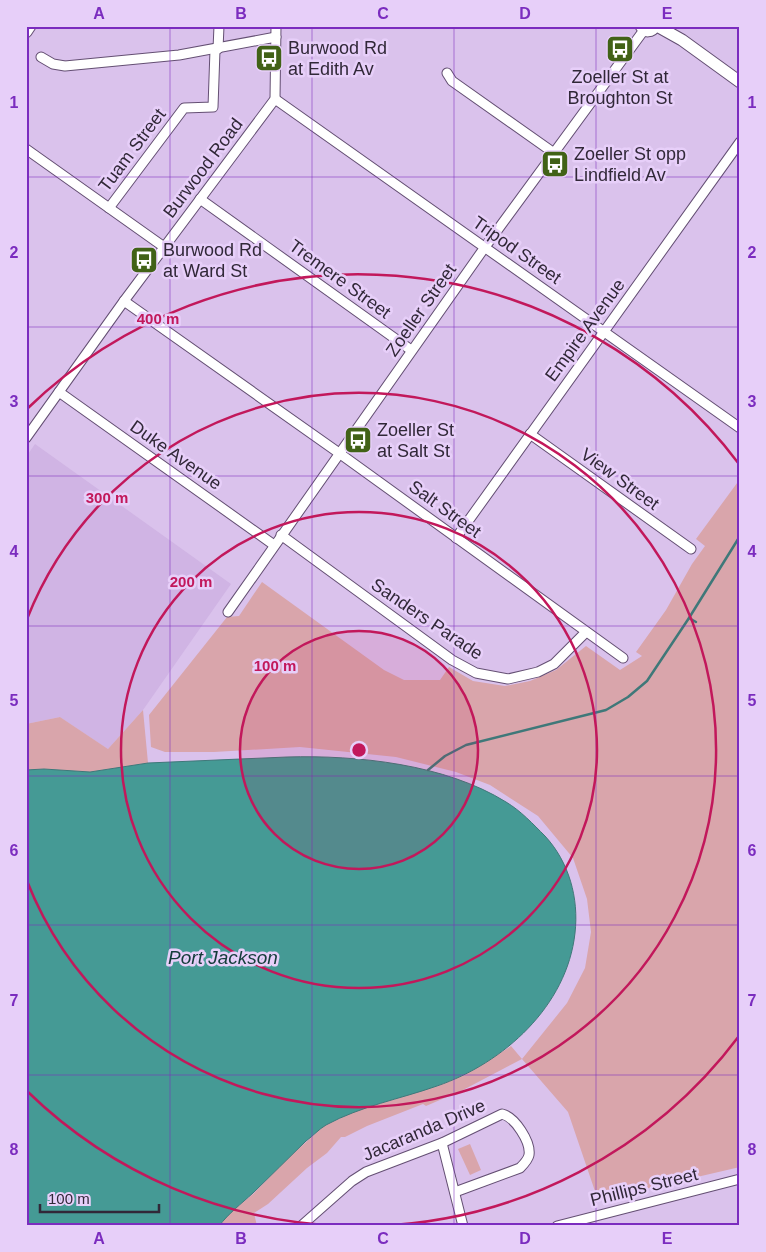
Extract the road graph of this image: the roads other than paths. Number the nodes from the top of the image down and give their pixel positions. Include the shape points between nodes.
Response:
1 (30, 26) edge
2 (219, 26) edge
3 (649, 27) edge
4 (279, 29) edge
5 (26, 32) edge
6 (216, 49) junction
7 (41, 57) dead end
8 (447, 73) dead end
9 (740, 82) edge
10 (275, 99) junction
11 (740, 142) edge
12 (26, 149) edge
13 (554, 153) junction
14 (200, 199) junction
15 (109, 208) junction
16 (164, 247) junction
17 (485, 247) junction
18 (124, 301) junction
19 (604, 331) junction
20 (412, 350) junction
21 (59, 392) junction
22 (740, 428) edge
23 (530, 434) junction
24 (26, 438) edge
25 (339, 453) junction
26 (281, 535) junction
27 (456, 538) junction
28 (274, 545) junction
29 (691, 549) dead end
30 (228, 612) dead end
31 (586, 632) junction
32 (623, 658) dead end
33 (442, 1143) junction
34 (740, 1179) edge
35 (455, 1192) junction
36 (301, 1226) edge
37 (463, 1226) edge
38 (556, 1226) edge

1 - 5 main road
2 - 6 street, Tuam Street
3 - 9 main road via 682,40
3 - 13 street, Zoeller Street
4 - 6 street
4 - 10 street
6 - 7 street via 65,66
6 - 15 street, Tuam Street via 213,107 184,108
8 - 13 street via 452,81
10 - 14 street, Burwood Road
10 - 17 street, Tripod Street
11 - 19 street, Empire Avenue
12 - 15 street
13 - 17 street, Zoeller Street
14 - 16 street, Burwood Road
14 - 20 street, Tremere Street
15 - 16 street
16 - 18 street, Burwood Road
17 - 19 street, Tripod Street
17 - 20 street, Zoeller Street
18 - 21 street, Burwood Road
18 - 25 street, Salt Street
19 - 22 street, Tripod Street
19 - 23 street, Empire Avenue
20 - 25 street, Zoeller Street
21 - 24 street, Burwood Road
21 - 28 street, Duke Avenue
23 - 27 street, Empire Avenue
23 - 29 street, View Street
25 - 26 street, Zoeller Street
25 - 27 street, Salt Street
26 - 28 street, Zoeller Street
26 - 31 street, Sanders Parade via 452,660 476,673 508,679 538,672 554,664
27 - 31 street, Salt Street
28 - 30 street, Zoeller Street
31 - 32 street, Salt Street
33 - 35 street
33 - 35 street, Jacaranda Drive via 502,1114 513,1119 529,1149 529,1156 520,1168
33 - 36 street, Jacaranda Drive via 366,1172
34 - 38 street, Phillips Street
35 - 37 street

